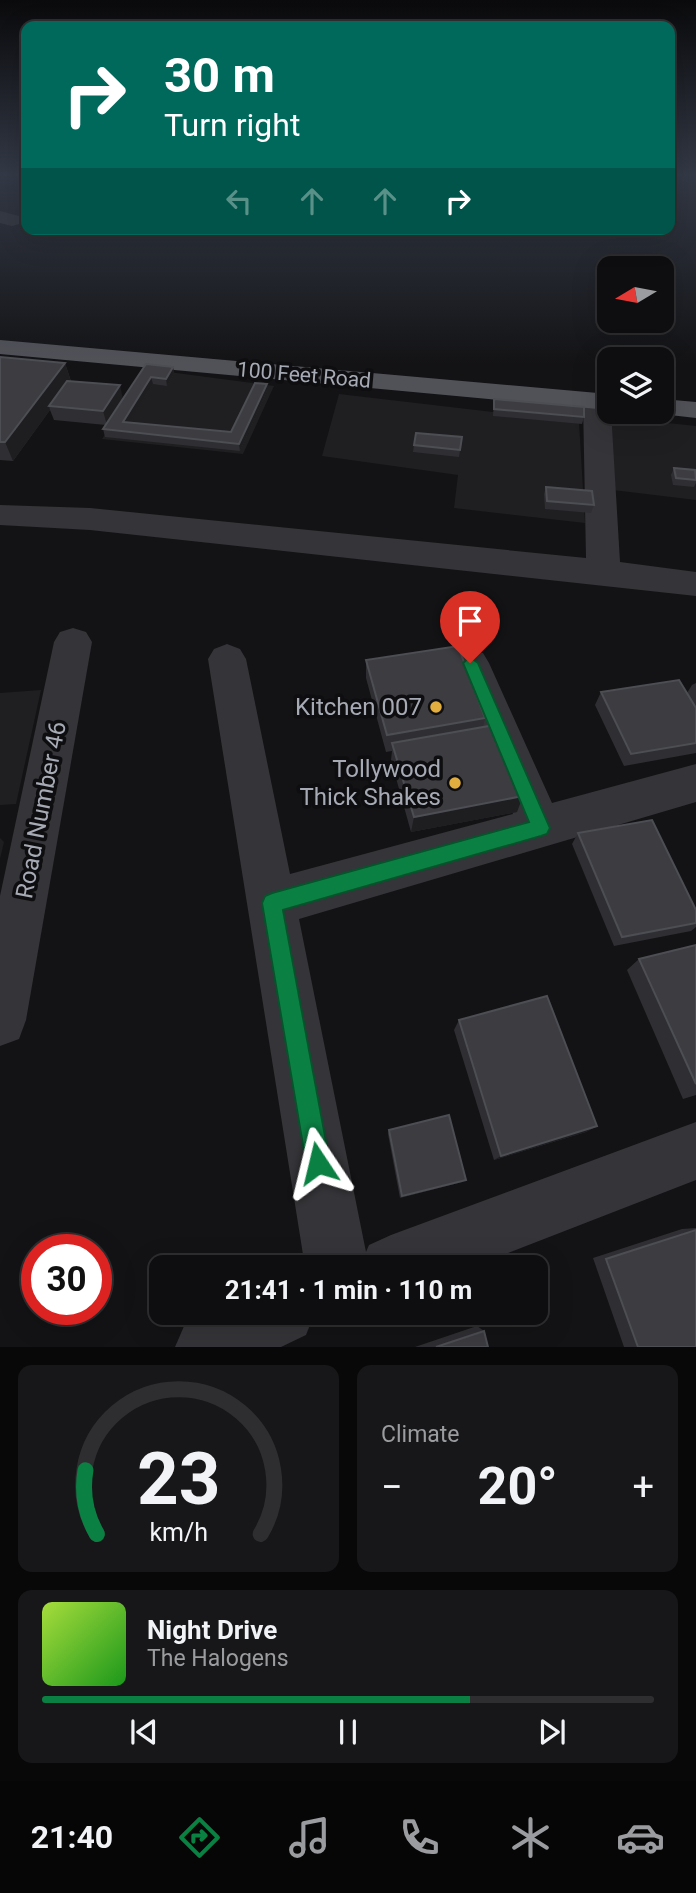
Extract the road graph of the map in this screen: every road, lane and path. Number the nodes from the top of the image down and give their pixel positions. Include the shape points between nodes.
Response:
1 (1, 345) edge
2 (674, 388) edge
3 (696, 390) edge
4 (597, 394) edge
5 (674, 408) edge
6 (696, 410) edge
7 (605, 424) edge
8 (0, 515) edge
9 (603, 572) junction
10 (696, 584) edge
11 (74, 642) dead end
12 (228, 659) dead end
13 (470, 663) dead end
14 (696, 783) edge
15 (541, 828) junction
16 (272, 903) junction
17 (0, 1020) edge
18 (694, 1157) edge
19 (335, 1255) edge
20 (424, 1255) edge
21 (255, 1325) edge
22 (208, 1347) edge

1 - 4 main road, 100 Feet Road
2 - 3 main road
5 - 6 main road
7 - 9 street
8 - 9 street via 90,519
9 - 10 street
11 - 17 street, Road Number 46
12 - 16 street
13 - 15 street
14 - 15 street
15 - 16 street
16 - 19 street
18 - 20 street
21 - 22 street

